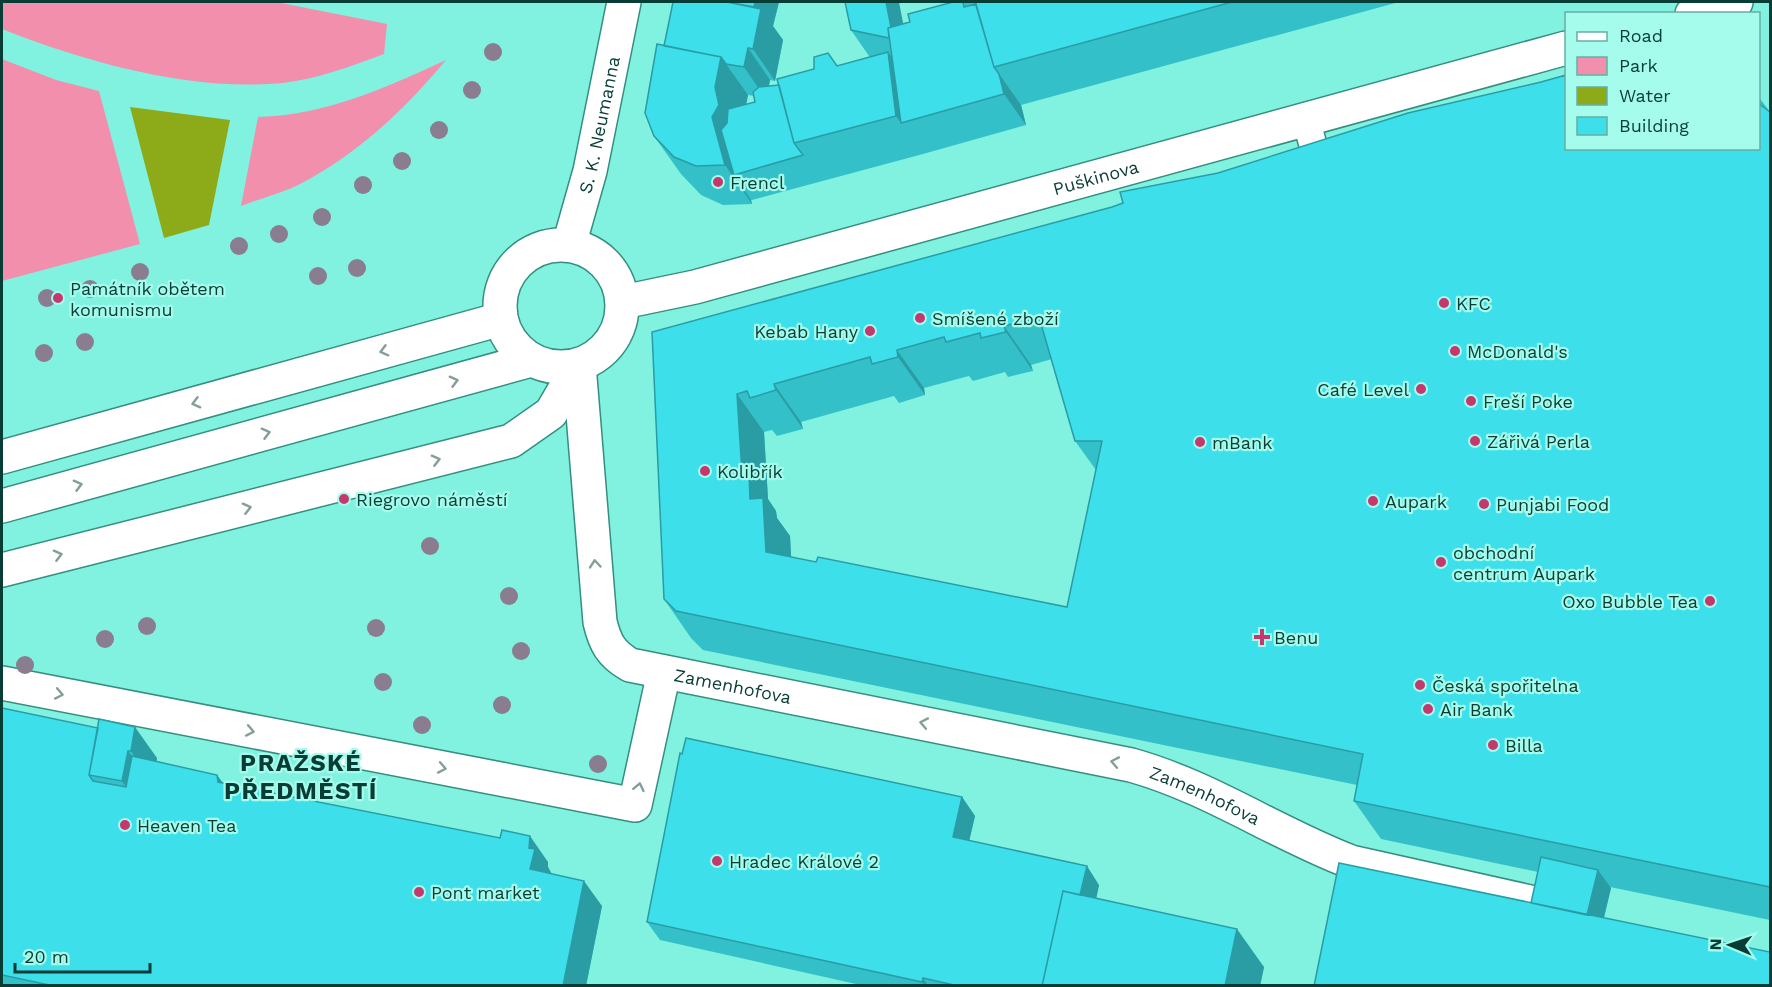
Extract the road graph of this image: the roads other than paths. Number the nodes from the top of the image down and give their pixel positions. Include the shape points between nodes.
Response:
1 (624, 2) edge
2 (1736, 2) edge
3 (1699, 12) edge
4 (1565, 48) edge
5 (1306, 119) junction
6 (1324, 186) edge
7 (569, 244) junction
8 (623, 302) junction
9 (501, 319) junction
10 (531, 360) junction
11 (579, 365) junction
12 (2, 457) edge
13 (2, 506) edge
14 (2, 570) edge
15 (664, 672) junction
16 (2, 683) edge
17 (1605, 918) edge

1 - 7 street, S. K. Neumanna via 590,171
2 - 3 street
4 - 5 street, Puškinova
5 - 6 lane
5 - 8 street, Puškinova via 706,284
7 - 8 street via 588,250 603,261 615,276
7 - 9 street via 531,251 516,264 505,280 500,299
8 - 11 street via 616,332 605,349
9 - 10 street via 507,335
9 -> 12 street
10 - 11 street via 550,366
13 -> 10 street
14 -> 11 street via 511,441 551,413
15 -> 11 street, Zamenhofova via 630,665 616,657 608,647 600,622
16 -> 15 street via 635,805
17 -> 15 street, Zamenhofova via 1351,862 1319,850 1172,776 1131,765

